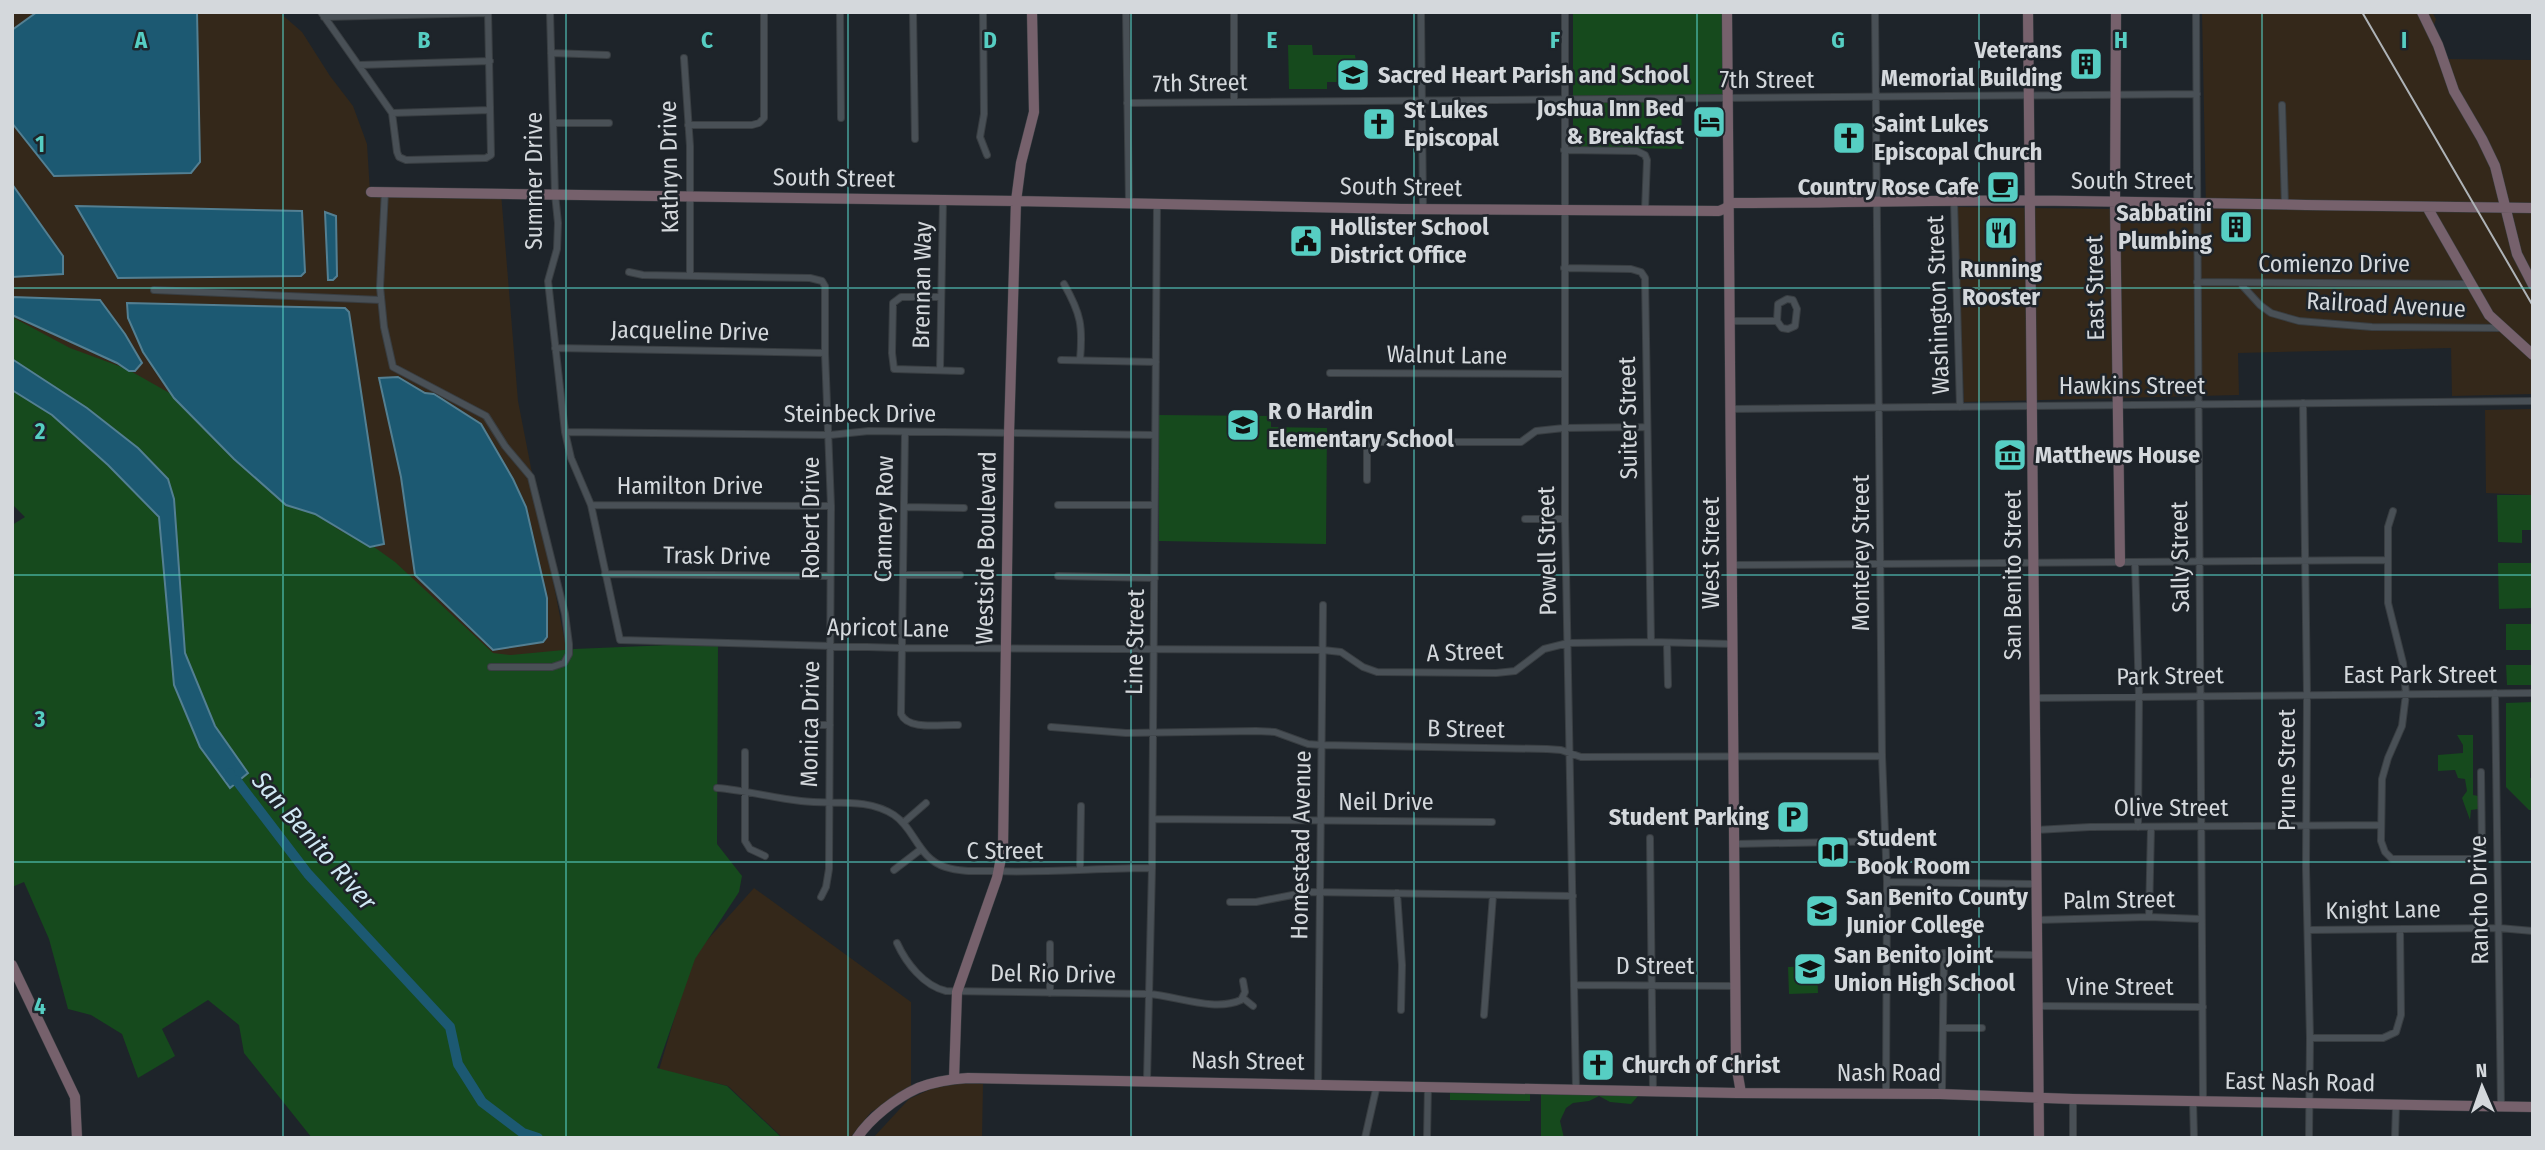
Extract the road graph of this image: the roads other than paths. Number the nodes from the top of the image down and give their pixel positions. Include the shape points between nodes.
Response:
1 (488, 12) edge
2 (550, 12) edge
3 (764, 12) edge
4 (840, 12) edge
5 (913, 12) edge
6 (983, 12) edge
7 (1032, 12) edge
8 (1126, 12) edge
9 (1234, 12) edge
10 (1421, 12) edge
11 (1565, 12) edge
12 (1727, 12) edge
13 (1875, 12) edge
14 (2028, 12) edge
15 (2116, 12) edge
16 (2196, 12) edge
17 (2422, 12) edge
18 (322, 14) edge
19 (551, 53) junction
20 (607, 55) dead end
21 (684, 58) dead end
22 (490, 61) junction
23 (359, 65) junction
24 (2197, 94) junction
25 (2116, 95) junction
26 (2029, 96) junction
27 (1875, 98) junction
28 (1422, 99) junction
29 (1564, 99) junction
30 (1728, 99) junction
31 (1234, 102) junction
32 (1127, 103) junction
33 (2283, 105) dead end
34 (490, 110) junction
35 (392, 113) junction
36 (841, 118) dead end
37 (554, 123) junction
38 (608, 123) dead end
39 (688, 125) junction
40 (915, 139) dead end
41 (1563, 150) junction
42 (987, 155) dead end
43 (385, 191) junction
44 (371, 192) dead end
45 (555, 194) junction
46 (690, 196) junction
47 (943, 200) junction
48 (1016, 201) junction
49 (1954, 201) junction
50 (1876, 202) junction
51 (2031, 202) junction
52 (2196, 202) junction
53 (1129, 203) junction
54 (1730, 203) junction
55 (2115, 203) junction
56 (1157, 204) junction
57 (2285, 206) junction
58 (2427, 207) junction
59 (2504, 208) junction
60 (2533, 208) edge
61 (1423, 209) junction
62 (1564, 210) junction
63 (1645, 210) junction
64 (1564, 268) junction
65 (629, 272) dead end
66 (690, 275) junction
67 (2197, 282) junction
68 (2239, 283) junction
69 (1064, 284) dead end
70 (2470, 284) junction
71 (2533, 285) edge
72 (154, 290) dead end
73 (940, 296) junction
74 (381, 300) junction
75 (1730, 321) junction
76 (1777, 321) junction
77 (2501, 328) junction
78 (555, 348) junction
79 (825, 353) junction
80 (2533, 355) edge
81 (1061, 360) dead end
82 (1080, 360) junction
83 (1156, 362) junction
84 (940, 370) junction
85 (961, 371) dead end
86 (1330, 373) dead end
87 (1564, 374) junction
88 (2533, 401) edge
89 (2304, 402) junction
90 (2198, 404) junction
91 (2118, 405) junction
92 (2033, 406) junction
93 (1880, 407) junction
94 (1960, 407) junction
95 (1731, 409) junction
96 (1647, 426) junction
97 (1564, 428) junction
98 (565, 432) junction
99 (905, 432) junction
100 (1009, 433) junction
101 (830, 435) junction
102 (1155, 435) junction
103 (1367, 480) dead end
104 (591, 505) junction
105 (1058, 505) dead end
106 (1154, 505) junction
107 (831, 506) junction
108 (904, 507) junction
109 (964, 508) dead end
110 (2393, 511) dead end
111 (1525, 519) dead end
112 (1565, 519) junction
113 (2388, 560) junction
114 (2305, 561) junction
115 (2120, 562) junction
116 (2135, 562) junction
117 (2199, 562) junction
118 (2033, 563) junction
119 (1880, 564) junction
120 (1732, 565) junction
121 (604, 573) junction
122 (903, 575) junction
123 (960, 575) dead end
124 (830, 576) junction
125 (1058, 576) dead end
126 (1155, 578) junction
127 (1324, 605) dead end
128 (620, 640) joint
129 (1651, 642) junction
130 (1568, 643) junction
131 (1667, 644) junction
132 (1732, 644) junction
133 (831, 647) junction
134 (902, 648) junction
135 (1005, 649) junction
136 (1154, 649) junction
137 (1324, 650) junction
138 (491, 667) dead end
139 (1668, 685) dead end
140 (2533, 693) edge
141 (2406, 694) junction
142 (2495, 694) junction
143 (2202, 695) junction
144 (2307, 695) junction
145 (2139, 696) junction
146 (2034, 698) junction
147 (811, 725) dead end
148 (830, 725) junction
149 (958, 725) dead end
150 (1051, 727) dead end
151 (1153, 732) junction
152 (1321, 745) junction
153 (746, 752) dead end
154 (1571, 754) junction
155 (1882, 756) junction
156 (1734, 757) junction
157 (2481, 772) dead end
158 (716, 788) dead end
159 (745, 790) junction
160 (2481, 799) junction
161 (2497, 799) junction
162 (829, 802) junction
163 (926, 803) dead end
164 (1081, 806) dead end
165 (1153, 819) junction
166 (1321, 820) junction
167 (1492, 822) dead end
168 (903, 823) junction
169 (2381, 825) junction
170 (2201, 826) junction
171 (2306, 826) junction
172 (2138, 827) junction
173 (2151, 828) junction
174 (2036, 830) junction
175 (1650, 838) dead end
176 (1887, 841) junction
177 (1734, 844) junction
178 (920, 850) junction
179 (765, 856) dead end
180 (1152, 868) junction
181 (1080, 869) junction
182 (894, 870) dead end
183 (999, 871) junction
184 (1887, 882) junction
185 (2036, 884) junction
186 (1320, 891) junction
187 (1397, 893) junction
188 (1493, 895) junction
189 (1573, 896) junction
190 (821, 897) dead end
191 (1230, 902) dead end
192 (2148, 917) junction
193 (2201, 919) junction
194 (2037, 920) junction
195 (2499, 928) junction
196 (2309, 930) junction
197 (2400, 930) junction
198 (2533, 931) edge
199 (897, 943) dead end
200 (1050, 944) dead end
201 (1887, 953) junction
202 (1944, 953) junction
203 (2037, 955) junction
204 (12, 965) edge
205 (1243, 981) dead end
206 (1574, 985) junction
207 (1653, 986) junction
208 (1735, 986) junction
209 (957, 992) junction
210 (1050, 993) junction
211 (1149, 994) junction
212 (1242, 998) junction
213 (1253, 1006) dead end
214 (2037, 1006) junction
215 (2203, 1007) junction
216 (1401, 1010) dead end
217 (1484, 1015) dead end
218 (1942, 1028) junction
219 (1982, 1028) dead end
220 (2310, 1038) junction
221 (954, 1079) junction
222 (1147, 1080) junction
223 (1318, 1084) junction
224 (1377, 1085) junction
225 (1428, 1086) junction
226 (1576, 1089) junction
227 (1941, 1090) dead end
228 (1653, 1091) junction
229 (1741, 1093) junction
230 (1886, 1094) junction
231 (2039, 1098) junction
232 (2073, 1099) junction
233 (2198, 1101) junction
234 (2309, 1103) junction
235 (2396, 1105) junction
236 (2501, 1106) junction
237 (2533, 1107) edge
238 (77, 1138) edge
239 (857, 1138) edge
240 (1365, 1138) edge
241 (1427, 1138) edge
242 (2039, 1138) edge
243 (2073, 1138) edge
244 (2193, 1138) edge
245 (2309, 1138) edge
246 (2395, 1138) edge

1 - 18 street
1 - 22 street
2 - 19 street, Summer Drive
3 - 39 street via 764,118 752,125
4 - 36 street
5 - 40 street
6 - 42 street via 980,137
7 - 48 street, Westside Boulevard via 1034,112
8 - 32 street
9 - 31 street
10 - 28 street
11 - 29 street, Powell Street
12 - 30 street, West Street
13 - 27 street, Monterey Street
14 - 26 street, San Benito Street
15 - 25 street, East Street
16 - 24 street, Sally Street
17 - 59 street via 2454,91 2495,166
18 - 23 street
19 - 20 street
19 - 37 street, Summer Drive
21 - 39 street, Kathryn Drive
22 - 23 street
22 - 34 street
23 - 35 street
24 - 25 street, 7th Street
24 - 52 street, Sally Street
25 - 26 street, 7th Street
25 - 55 street, East Street
26 - 27 street, 7th Street
26 - 51 street, San Benito Street
27 - 30 street, 7th Street
27 - 50 street, Monterey Street
28 - 29 street, 7th Street
28 - 31 street, 7th Street
28 - 61 street
29 - 30 street, 7th Street
29 - 41 street, Powell Street
30 - 54 street, West Street
31 - 32 street, 7th Street
32 - 53 street
33 - 57 street
34 - 35 street
34 - 35 street via 492,152 488,158 402,159
37 - 38 street
37 - 45 street, Summer Drive
39 - 46 street, Kathryn Drive
41 - 62 street, Powell Street
41 - 63 street via 1642,153 1647,160
43 - 44 street, South Street
43 - 45 street, South Street
43 - 74 street
45 - 46 street, South Street
45 - 78 street, Summer Drive via 557,249 548,281
46 - 47 street, South Street
46 - 66 street, Kathryn Drive
47 - 48 street, South Street
47 - 73 street, Brennan Way
48 - 53 street, South Street
48 - 100 street, Westside Boulevard
49 - 50 street, South Street
49 - 51 street, South Street
49 - 94 street, Washington Street
50 - 54 street, South Street
50 - 93 street, Monterey Street
51 - 55 street, South Street
51 - 92 street, San Benito Street
52 - 55 street, South Street
52 - 57 street, South Street
52 - 67 street, Sally Street
53 - 56 street, South Street
54 - 63 street, South Street via 1719,211
54 - 75 street, West Street
55 - 91 street, East Street
56 - 61 street, South Street
56 - 83 street, Line Street
57 - 58 street, South Street
58 - 59 street, South Street
58 - 70 street
59 - 60 street, South Street
59 - 71 street via 2517,254
61 - 62 street, South Street
62 - 63 street, South Street
62 - 64 street, Powell Street
64 - 87 street, Powell Street
64 - 96 street, Suiter Street via 1631,270 1644,275
65 - 66 street
66 - 79 street, Robert Drive via 818,279 825,286
67 - 68 street, Comienzo Drive
67 - 90 street, Sally Street
68 - 70 street, Comienzo Drive
68 - 77 street, Railroad Avenue via 2271,313 2299,321
69 - 82 street via 1082,324
70 - 77 street
72 - 74 street
73 - 84 street, Brennan Way
73 - 84 street via 901,297 893,303 892,353 894,369
74 - 138 street via 393,367 486,416 531,477 565,614 569,654 564,663 552,667
75 - 76 street
75 - 95 street, West Street
76 - 76 street via 1785,329 1796,326 1793,300 1780,302
77 - 80 street
78 - 79 street, Jacqueline Drive
78 - 98 street, Summer Drive
79 - 101 street, Robert Drive
81 - 82 street
82 - 83 street
83 - 102 street, Line Street
84 - 85 street
86 - 87 street, Walnut Lane
87 - 97 street, Powell Street
88 - 89 street, Hawkins Street
89 - 90 street, Hawkins Street
89 - 114 street, Prune Street
90 - 91 street, Hawkins Street
90 - 117 street, Sally Street
91 - 92 street, Hawkins Street
91 - 115 street, East Street
92 - 94 street, Hawkins Street
92 - 118 street, San Benito Street
93 - 94 street, Hawkins Street
93 - 95 street, Hawkins Street
93 - 119 street, Monterey Street
95 - 120 street, West Street
96 - 97 street
96 - 129 street, Suiter Street
97 - 103 street via 1536,431 1521,442 1367,442
97 - 112 street, Powell Street
98 - 101 street, Steinbeck Drive
98 - 104 street, Summer Drive
99 - 100 street, Steinbeck Drive
99 - 101 street, Steinbeck Drive
99 - 108 street, Cannery Row
100 - 102 street, Steinbeck Drive
100 - 135 street, Westside Boulevard
101 - 107 street, Robert Drive
102 - 106 street, Line Street
104 - 107 street, Hamilton Drive
104 - 121 street, Summer Drive
105 - 106 street
106 - 126 street, Line Street
107 - 124 street, Robert Drive
108 - 109 street
108 - 122 street, Cannery Row
110 - 113 street
111 - 112 street
112 - 130 street, Powell Street
113 - 114 street
113 - 141 street via 2390,616
114 - 117 street
114 - 144 street, Prune Street
115 - 116 street
115 - 118 street
116 - 117 street
116 - 145 street
117 - 143 street, Sally Street
118 - 119 street
118 - 146 street, San Benito Street
119 - 120 street
119 - 155 street, Monterey Street
120 - 132 street, West Street
121 - 124 street, Trask Drive
121 - 128 street, Summer Drive
122 - 123 street
122 - 134 street, Cannery Row
124 - 133 street, Robert Drive
125 - 126 street
126 - 136 street, Line Street
127 - 137 street, Homestead Avenue
128 - 133 street, Apricot Lane
129 - 130 street, A Street
129 - 131 street, A Street
130 - 137 street, A Street via 1545,649 1515,671 1496,673 1377,672 1341,652
130 - 154 street, Powell Street
131 - 132 street, A Street
131 - 139 street
132 - 156 street, West Street
133 - 134 street, Apricot Lane
133 - 148 street, Monica Drive
134 - 135 street, Apricot Lane
134 - 149 street, Cannery Row via 903,719 911,724
135 - 136 street, Apricot Lane
135 - 183 street, Westside Boulevard
136 - 137 street, Apricot Lane
136 - 151 street, Line Street
137 - 152 street, Homestead Avenue
140 - 142 street, East Park Street
141 - 142 street, East Park Street
141 - 144 street, East Park Street
141 - 169 street via 2402,726 2382,779
142 - 161 street, Rancho Drive
143 - 144 street, Park Street
143 - 145 street, Park Street
143 - 170 street, Sally Street
144 - 171 street, Prune Street
145 - 146 street, Park Street
145 - 172 street
146 - 174 street, San Benito Street
147 - 148 street
148 - 162 street, Monica Drive
150 - 151 street, B Street
151 - 152 street, B Street via 1275,732
151 - 165 street, Line Street
152 - 154 street, B Street via 1547,748
152 - 166 street, Homestead Avenue
153 - 159 street
154 - 156 street, B Street
154 - 189 street, Powell Street
155 - 156 street, B Street
155 - 176 street, Monterey Street
156 - 177 street, West Street
157 - 160 street
158 - 159 street, C Street
159 - 162 street, C Street
159 - 179 street via 745,842
160 - 161 street
160 - 169 street via 2482,852 2478,859 2392,859 2381,841
161 - 195 street, Rancho Drive
162 - 168 street, C Street via 877,807
162 - 190 street, Monica Drive via 829,869
163 - 168 street
164 - 181 street
165 - 166 street, Neil Drive
165 - 180 street, Line Street
166 - 167 street, Neil Drive
166 - 186 street, Homestead Avenue
168 - 178 street, C Street
169 - 171 street, Olive Street
170 - 171 street, Olive Street
170 - 173 street, Olive Street
170 - 193 street, Sally Street
171 - 196 street, Prune Street
172 - 173 street, Olive Street
172 - 174 street, Olive Street
173 - 192 street
174 - 185 street, San Benito Street
175 - 207 street
176 - 177 street
176 - 184 street, Monterey Street
177 - 208 street, West Street
178 - 182 street
178 - 183 street, C Street via 946,868
180 - 181 street, C Street
180 - 211 street, Line Street
181 - 183 street, C Street
183 - 209 street, Westside Boulevard
184 - 185 street
184 - 201 street, Monterey Street
185 - 194 street, San Benito Street
186 - 187 street
186 - 191 street
186 - 223 street, Homestead Avenue
187 - 188 street
187 - 216 street
188 - 189 street
188 - 217 street
189 - 206 street, Powell Street
192 - 193 street, Palm Street
192 - 194 street, Palm Street
193 - 215 street, Sally Street
194 - 203 street, San Benito Street
195 - 197 street, Knight Lane
195 - 198 street, Knight Lane
195 - 236 street, Rancho Drive
196 - 197 street, Knight Lane
196 - 220 street, Prune Street
197 - 220 street via 2401,1015 2396,1032 2376,1038
199 - 209 street via 904,958 932,986
200 - 210 street
201 - 202 street
201 - 230 street, Monterey Street
202 - 203 street
202 - 218 street
203 - 214 street, San Benito Street
204 - 238 street via 75,1097
205 - 212 street
206 - 207 street, D Street
206 - 226 street, Powell Street
207 - 208 street, D Street
207 - 228 street
208 - 229 street, West Street
209 - 210 street, Del Rio Drive
209 - 221 street, Westside Boulevard
210 - 211 street, Del Rio Drive
211 - 212 street, Del Rio Drive via 1210,1004
211 - 222 street, Line Street
212 - 213 street
214 - 215 street, Vine Street
214 - 231 street, San Benito Street
215 - 233 street, Sally Street
218 - 219 street
218 - 227 street
220 - 234 street, Prune Street
221 - 222 street, Nash Street
221 - 239 street, Nash Street via 919,1087
222 - 223 street, Nash Street
223 - 224 street, Nash Street
224 - 225 street, Nash Street
224 - 240 street
225 - 226 street, Nash Street
225 - 241 street
226 - 228 street, Nash Road
228 - 229 street, Nash Road
229 - 230 street, Nash Road
230 - 231 street, Nash Road
231 - 232 street, Nash Road
231 - 242 street, San Benito Street
232 - 233 street, Nash Road
232 - 243 street
233 - 234 street, East Nash Road
233 - 244 street, Sally Street
234 - 235 street, East Nash Road
234 - 245 street, Prune Street
235 - 236 street, East Nash Road
235 - 246 street
236 - 237 street, East Nash Road

